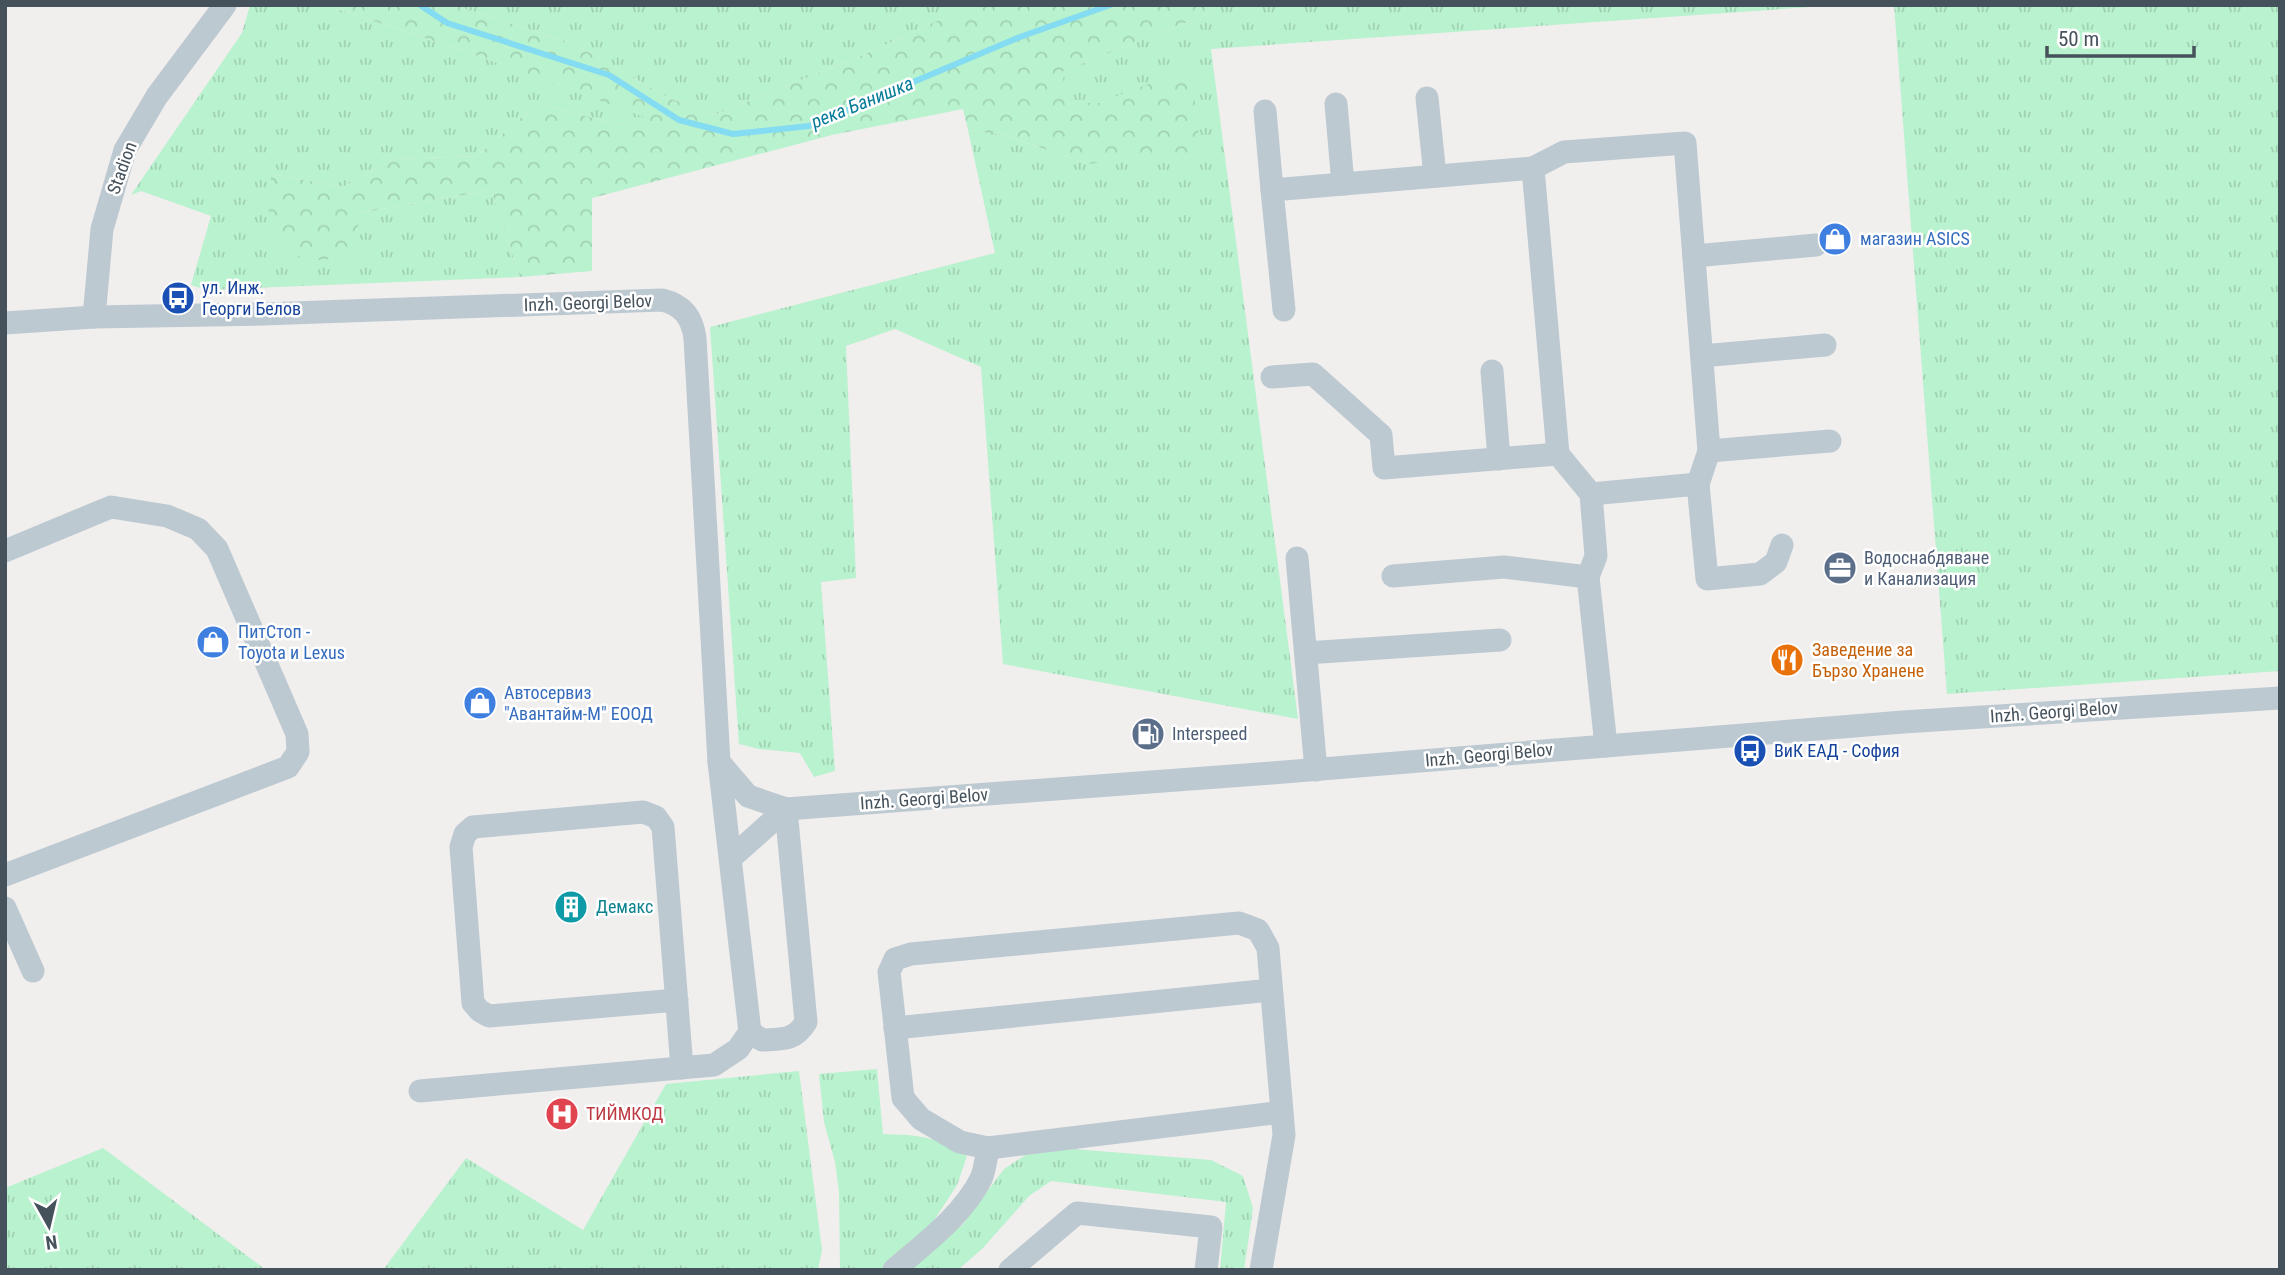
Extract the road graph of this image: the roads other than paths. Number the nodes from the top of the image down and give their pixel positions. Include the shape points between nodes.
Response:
1 (225, 5) edge
2 (1427, 98) dead end
3 (1336, 104) dead end
4 (1265, 111) dead end
5 (1533, 168) junction
6 (1434, 176) junction
7 (1343, 184) junction
8 (1272, 190) junction
9 (1816, 245) dead end
10 (1694, 256) junction
11 (1284, 310) dead end
12 (94, 317) junction
13 (5, 323) edge
14 (1825, 345) dead end
15 (1702, 356) junction
16 (1492, 371) dead end
17 (1272, 377) dead end
18 (1829, 441) dead end
19 (1709, 451) junction
20 (1558, 454) junction
21 (1499, 459) junction
22 (1698, 484) junction
23 (1591, 494) junction
24 (1782, 545) dead end
25 (5, 551) edge
26 (1297, 558) dead end
27 (1393, 576) dead end
28 (1588, 577) junction
29 (1500, 640) dead end
30 (1306, 653) junction
31 (2280, 698) edge
32 (1606, 746) junction
33 (719, 761) junction
34 (1316, 769) junction
35 (786, 809) junction
36 (732, 857) junction
37 (5, 875) edge
38 (5, 908) edge
39 (33, 971) dead end
40 (1272, 990) junction
41 (677, 1000) junction
42 (895, 1028) junction
43 (750, 1032) junction
44 (682, 1068) junction
45 (420, 1091) dead end
46 (1282, 1112) junction
47 (988, 1148) junction
48 (894, 1270) edge
49 (1010, 1270) edge
50 (1206, 1270) edge
51 (1261, 1270) edge

1 - 12 street, Stadion via 157,96 125,150 102,229
2 - 6 street
3 - 7 street
4 - 8 street
5 - 6 street
5 - 10 street via 1564,152 1685,143
5 - 20 street
6 - 7 street
7 - 8 street
8 - 11 street
9 - 10 street
10 - 15 street
12 - 13 street, Inzh. Georgi Belov
12 - 33 street, Inzh. Georgi Belov via 662,300 682,309 690,317 695,338
14 - 15 street
15 - 19 street
16 - 21 street
17 - 21 street via 1313,374 1381,435 1384,468
18 - 19 street
19 - 22 street
20 - 21 street
20 - 23 street
22 - 23 street
22 - 24 street via 1707,579 1759,574 1776,562
23 - 28 street via 1596,556
25 - 37 street via 111,507 167,516 198,529 217,549 297,734 298,752 288,767
26 - 30 street
27 - 28 street via 1504,567
28 - 32 street
29 - 30 street
30 - 34 street
31 - 32 street, Inzh. Georgi Belov
32 - 34 street, Inzh. Georgi Belov
33 - 35 street, Inzh. Georgi Belov via 748,796
33 - 36 street
34 - 35 street, Inzh. Georgi Belov
35 - 36 street
35 - 43 street via 806,1022 799,1033 787,1039 762,1040
36 - 43 street
38 - 39 street
40 - 42 street
40 - 42 street via 1268,948 1258,930 1239,923 911,954 895,959 889,972
40 - 46 street
41 - 41 street via 663,827 656,817 643,812 473,827 465,834 461,847 473,1003 480,1011 489,1016
41 - 44 street
42 - 47 street via 903,1098 921,1119 940,1131 960,1142
43 - 44 street via 738,1049 714,1065
44 - 45 street
46 - 47 street
46 - 51 street via 1283,1135
47 - 48 street via 982,1178 962,1206
49 - 50 street via 1077,1213 1211,1227

